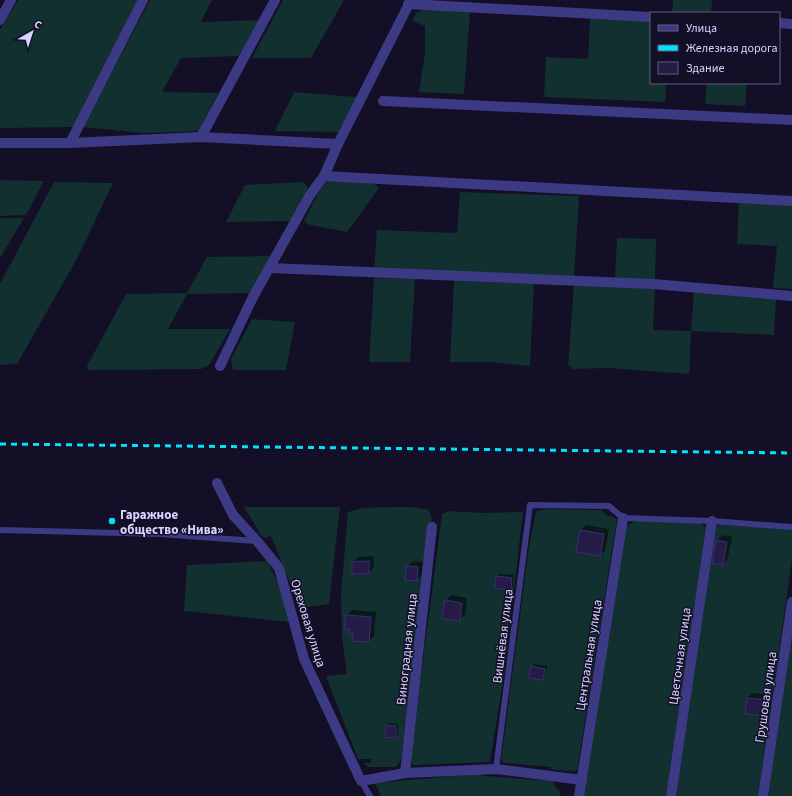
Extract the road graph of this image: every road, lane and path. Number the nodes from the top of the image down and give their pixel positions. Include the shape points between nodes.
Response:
1 (11, 0) edge
2 (143, 0) edge
3 (275, 0) edge
4 (409, 2) edge
5 (650, 17) edge
6 (0, 20) edge
7 (780, 23) edge
8 (792, 24) edge
9 (383, 101) dead end
10 (792, 120) edge
11 (201, 137) junction
12 (0, 142) edge
13 (70, 143) junction
14 (338, 144) junction
15 (324, 176) junction
16 (792, 201) edge
17 (270, 268) junction
18 (792, 296) edge
19 (220, 366) dead end
20 (217, 483) dead end
21 (623, 518) junction
22 (712, 520) junction
23 (432, 527) dead end
24 (792, 527) edge
25 (0, 530) edge
26 (257, 541) junction
27 (792, 602) edge
28 (496, 769) junction
29 (405, 773) junction
30 (361, 780) junction
31 (582, 780) junction
32 (370, 796) edge
33 (579, 796) edge
34 (671, 796) edge
35 (763, 796) edge

1 - 6 street
2 - 13 street
3 - 11 street
4 - 5 street
4 - 14 street
7 - 8 street
9 - 10 street
11 - 13 street
11 - 14 street
12 - 13 street
14 - 15 street
15 - 16 street
15 - 17 street via 310,195
17 - 18 street via 654,284
17 - 19 street
20 - 26 street, Ореховая улица via 233,515
21 - 22 lane
21 - 28 lane, Вишнёвая улица via 609,506 530,506
21 - 31 street, Центральная улица
22 - 24 lane
22 - 34 street, Цветочная улица
23 - 29 street, Виноградная улица
25 - 26 lane via 160,534
26 - 30 street, Ореховая улица via 279,568 304,659
27 - 35 street, Грушовая улица
28 - 29 street
28 - 31 street
29 - 30 street
30 - 32 lane
31 - 33 street, Центральная улица

